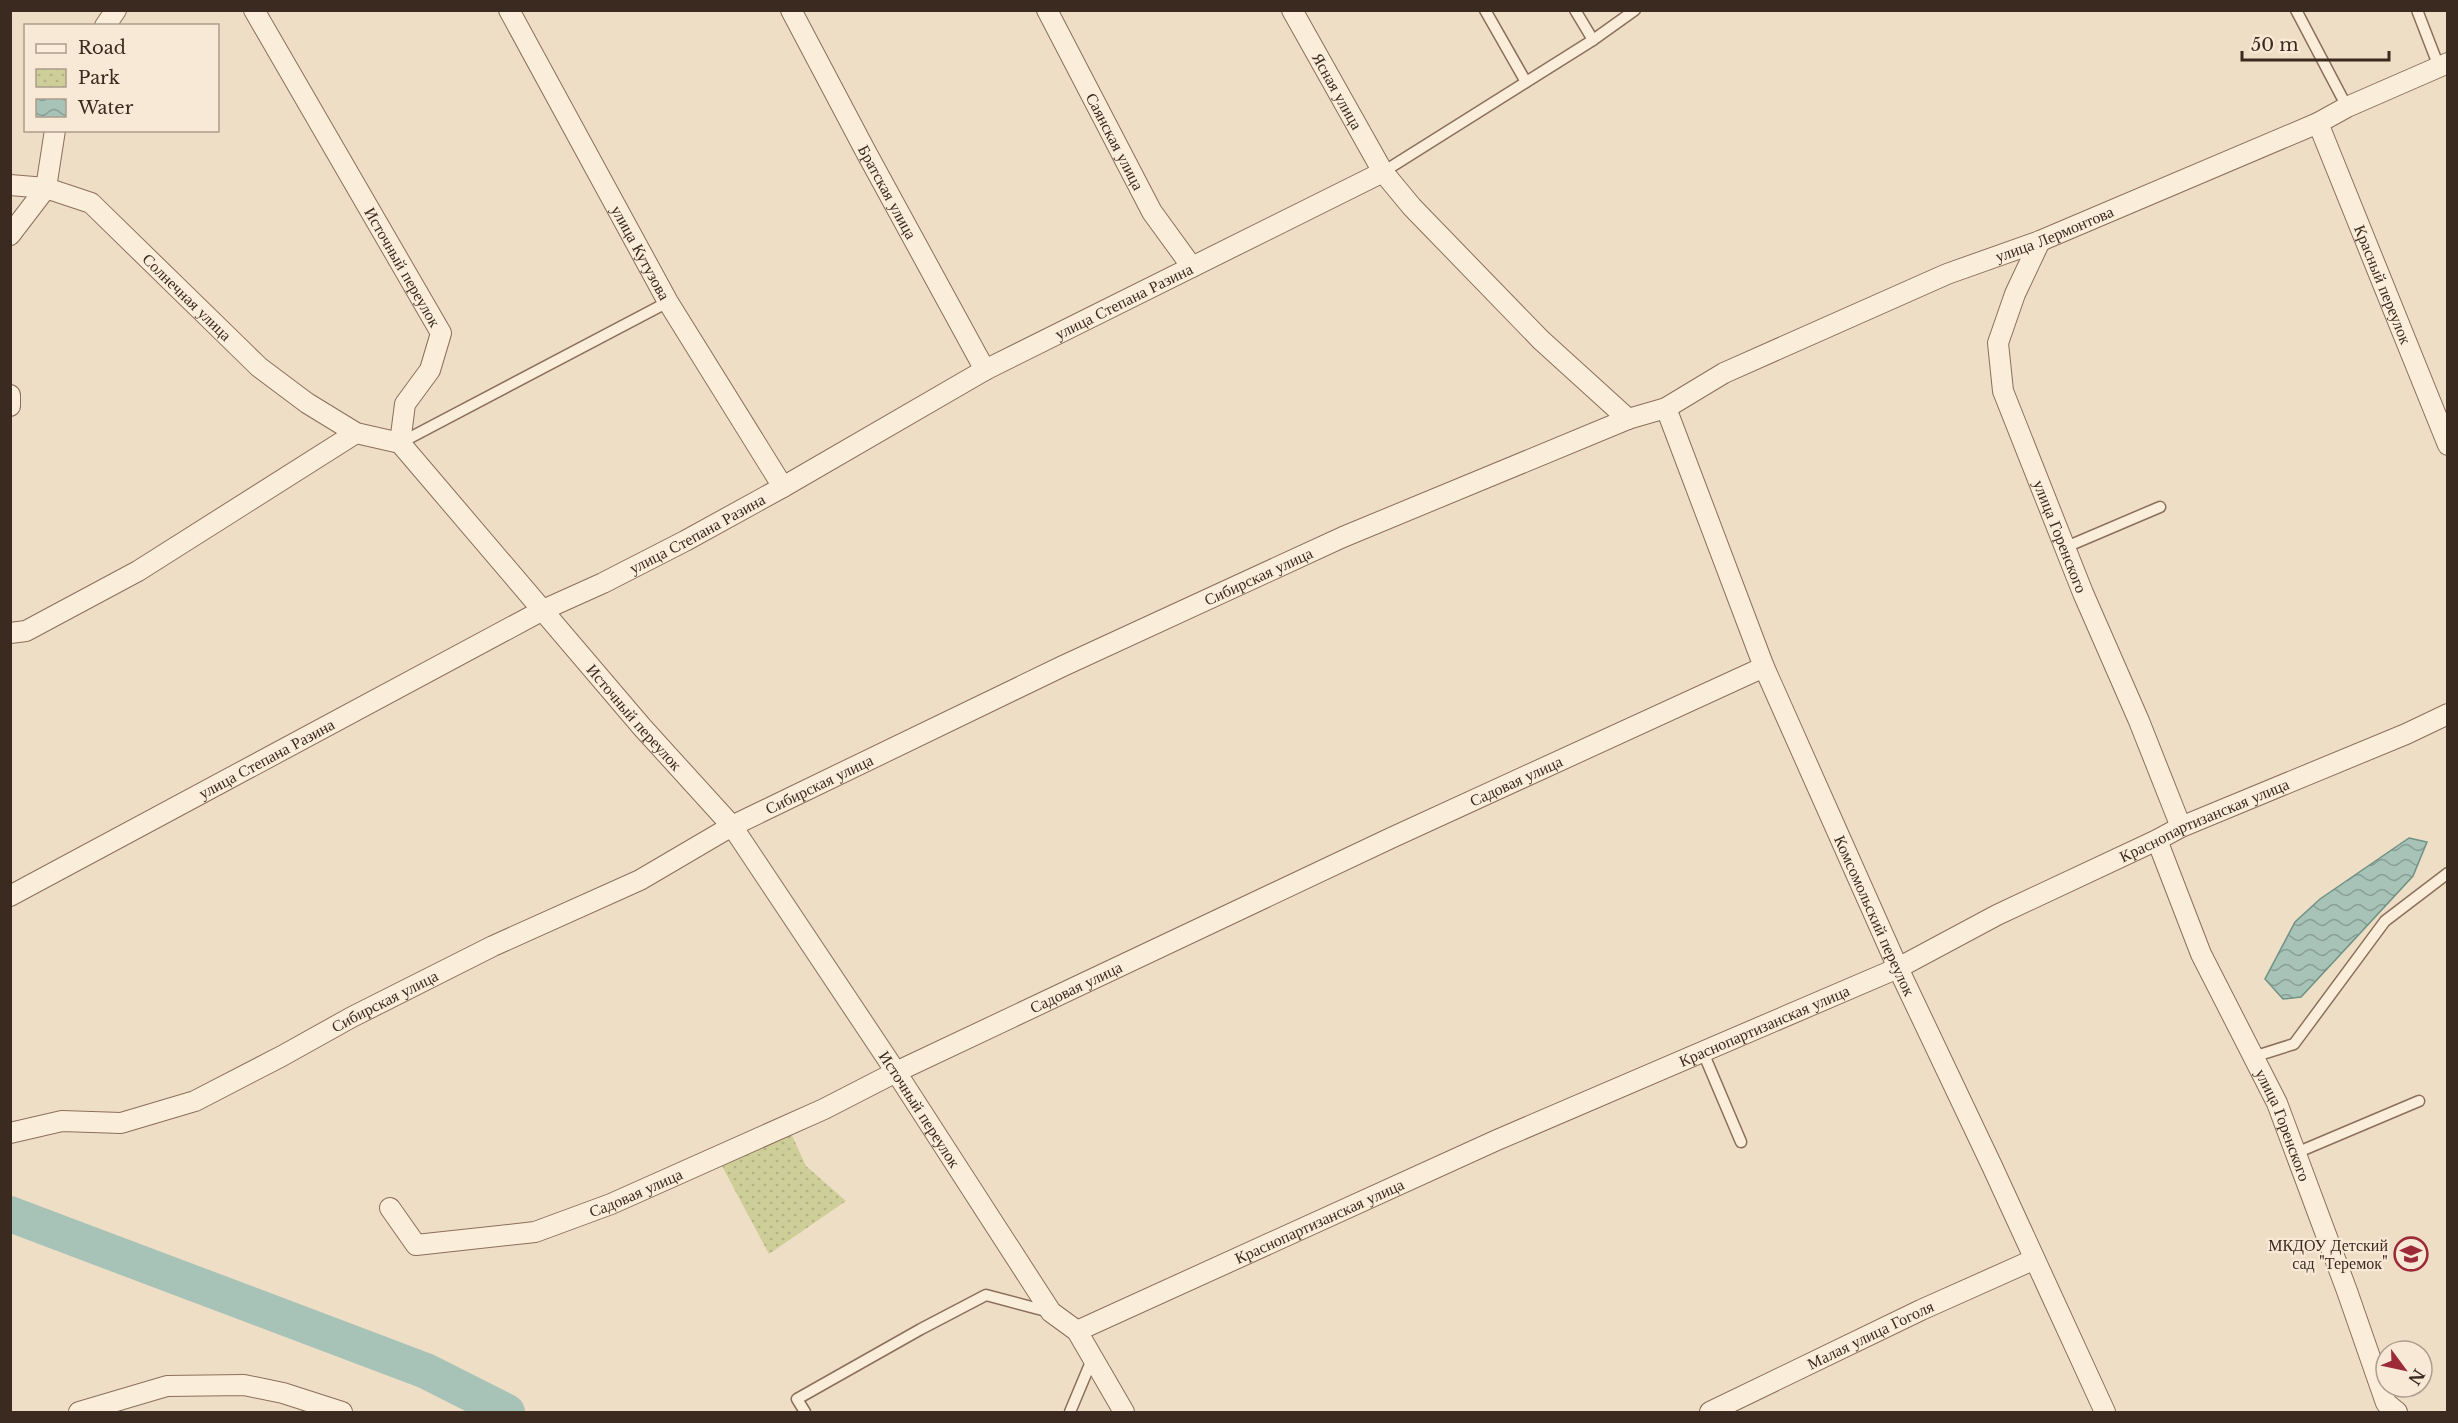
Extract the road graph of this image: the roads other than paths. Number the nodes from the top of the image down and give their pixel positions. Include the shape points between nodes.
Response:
1 (116, 10) edge
2 (254, 10) edge
3 (509, 10) edge
4 (791, 10) edge
5 (1047, 10) edge
6 (1292, 10) edge
7 (1485, 10) edge
8 (1575, 10) edge
9 (1635, 10) edge
10 (2296, 10) edge
11 (2417, 10) edge
12 (106, 24) edge
13 (1593, 40) junction
14 (2443, 65) edge
15 (1526, 82) junction
16 (2347, 107) junction
17 (2318, 123) junction
18 (55, 132) edge
19 (1383, 172) junction
20 (10, 185) edge
21 (46, 188) junction
22 (10, 235) edge
23 (2040, 241) junction
24 (1192, 267) junction
25 (668, 302) junction
26 (985, 370) junction
27 (10, 395) edge
28 (10, 406) edge
29 (1665, 408) junction
30 (1628, 419) junction
31 (356, 433) junction
32 (400, 443) junction
33 (2448, 445) edge
34 (783, 488) junction
35 (2160, 507) dead end
36 (2066, 547) junction
37 (543, 610) junction
38 (10, 633) edge
39 (1764, 668) junction
40 (2448, 714) edge
41 (732, 826) junction
42 (2181, 827) junction
43 (2157, 840) junction
44 (2448, 873) edge
45 (10, 896) edge
46 (1898, 968) junction
47 (1702, 1050) junction
48 (2253, 1057) junction
49 (896, 1072) junction
50 (2419, 1101) dead end
51 (10, 1133) edge
52 (1741, 1142) dead end
53 (2296, 1153) junction
54 (390, 1208) dead end
55 (2033, 1260) junction
56 (1051, 1312) junction
57 (1077, 1331) junction
58 (1093, 1357) junction
59 (79, 1413) edge
60 (342, 1413) edge
61 (805, 1413) edge
62 (1070, 1413) edge
63 (1124, 1413) edge
64 (1710, 1413) edge
65 (2105, 1413) edge
66 (2397, 1413) edge

1 - 12 street
2 - 32 street, Источный переулок via 441,333 430,370 405,404
3 - 25 street, улица Кутузова
4 - 26 street, Братская улица
5 - 24 street, Саянская улица via 1152,212
6 - 19 street, Ясная улица
7 - 15 lane
8 - 13 lane
9 - 13 lane
10 - 16 lane
11 - 14 lane
13 - 15 lane
14 - 16 street, улица Лермонтова
15 - 19 lane
16 - 17 street, улица Лермонтова
17 - 23 street, улица Лермонтова
17 - 33 street, Красный переулок
18 - 21 street
19 - 24 street, улица Степана Разина
19 - 30 street, Ясная улица via 1541,340
20 - 21 street, Солнечная улица
21 - 22 street
21 - 31 street, Солнечная улица via 91,203 259,367
23 - 29 street, улица Лермонтова via 1947,274 1724,373
23 - 36 street, улица Горенского via 1998,343 2003,391
24 - 26 street, улица Степана Разина
25 - 32 lane
25 - 34 street, улица Кутузова
26 - 34 street, улица Степана Разина
27 - 28 street
29 - 30 street, улица Лермонтова
29 - 39 street, Комсомольский переулок
30 - 41 street, Сибирская улица via 1342,537
31 - 32 street, Солнечная улица
31 - 38 street via 138,571 26,631
32 - 37 street, Источный переулок
34 - 37 street, улица Степана Разина via 603,583
35 - 36 lane
36 - 42 street, улица Горенского
37 - 41 street, Источный переулок
37 - 45 street, улица Степана Разина
39 - 46 street, Комсомольский переулок
39 - 49 street, Садовая улица via 1391,838
40 - 42 street, Краснопартизанская улица
41 - 49 street, Источный переулок
41 - 51 street, Сибирская улица via 640,880 493,946 195,1101 121,1122 62,1121
42 - 43 street, Краснопартизанская улица
43 - 46 street, Краснопартизанская улица via 1997,915
43 - 48 street, улица Горенского via 2201,954
44 - 48 lane via 2385,921 2294,1044
46 - 47 street, Краснопартизанская улица
46 - 55 street, Комсомольский переулок
47 - 52 lane
47 - 57 street, Краснопартизанская улица
48 - 53 street, улица Горенского via 2277,1103
49 - 54 street, Садовая улица via 824,1109 611,1204 535,1232 416,1245
49 - 56 street, Источный переулок
50 - 53 lane
53 - 66 street, улица Горенского via 2386,1403
55 - 64 street, Малая улица Гоголя
55 - 65 street, Комсомольский переулок
56 - 57 street, Источный переулок
56 - 61 lane via 986,1295 797,1399
57 - 58 street, Источный переулок
58 - 62 lane
58 - 63 street, Источный переулок
59 - 60 street via 167,1386 244,1385 283,1393

